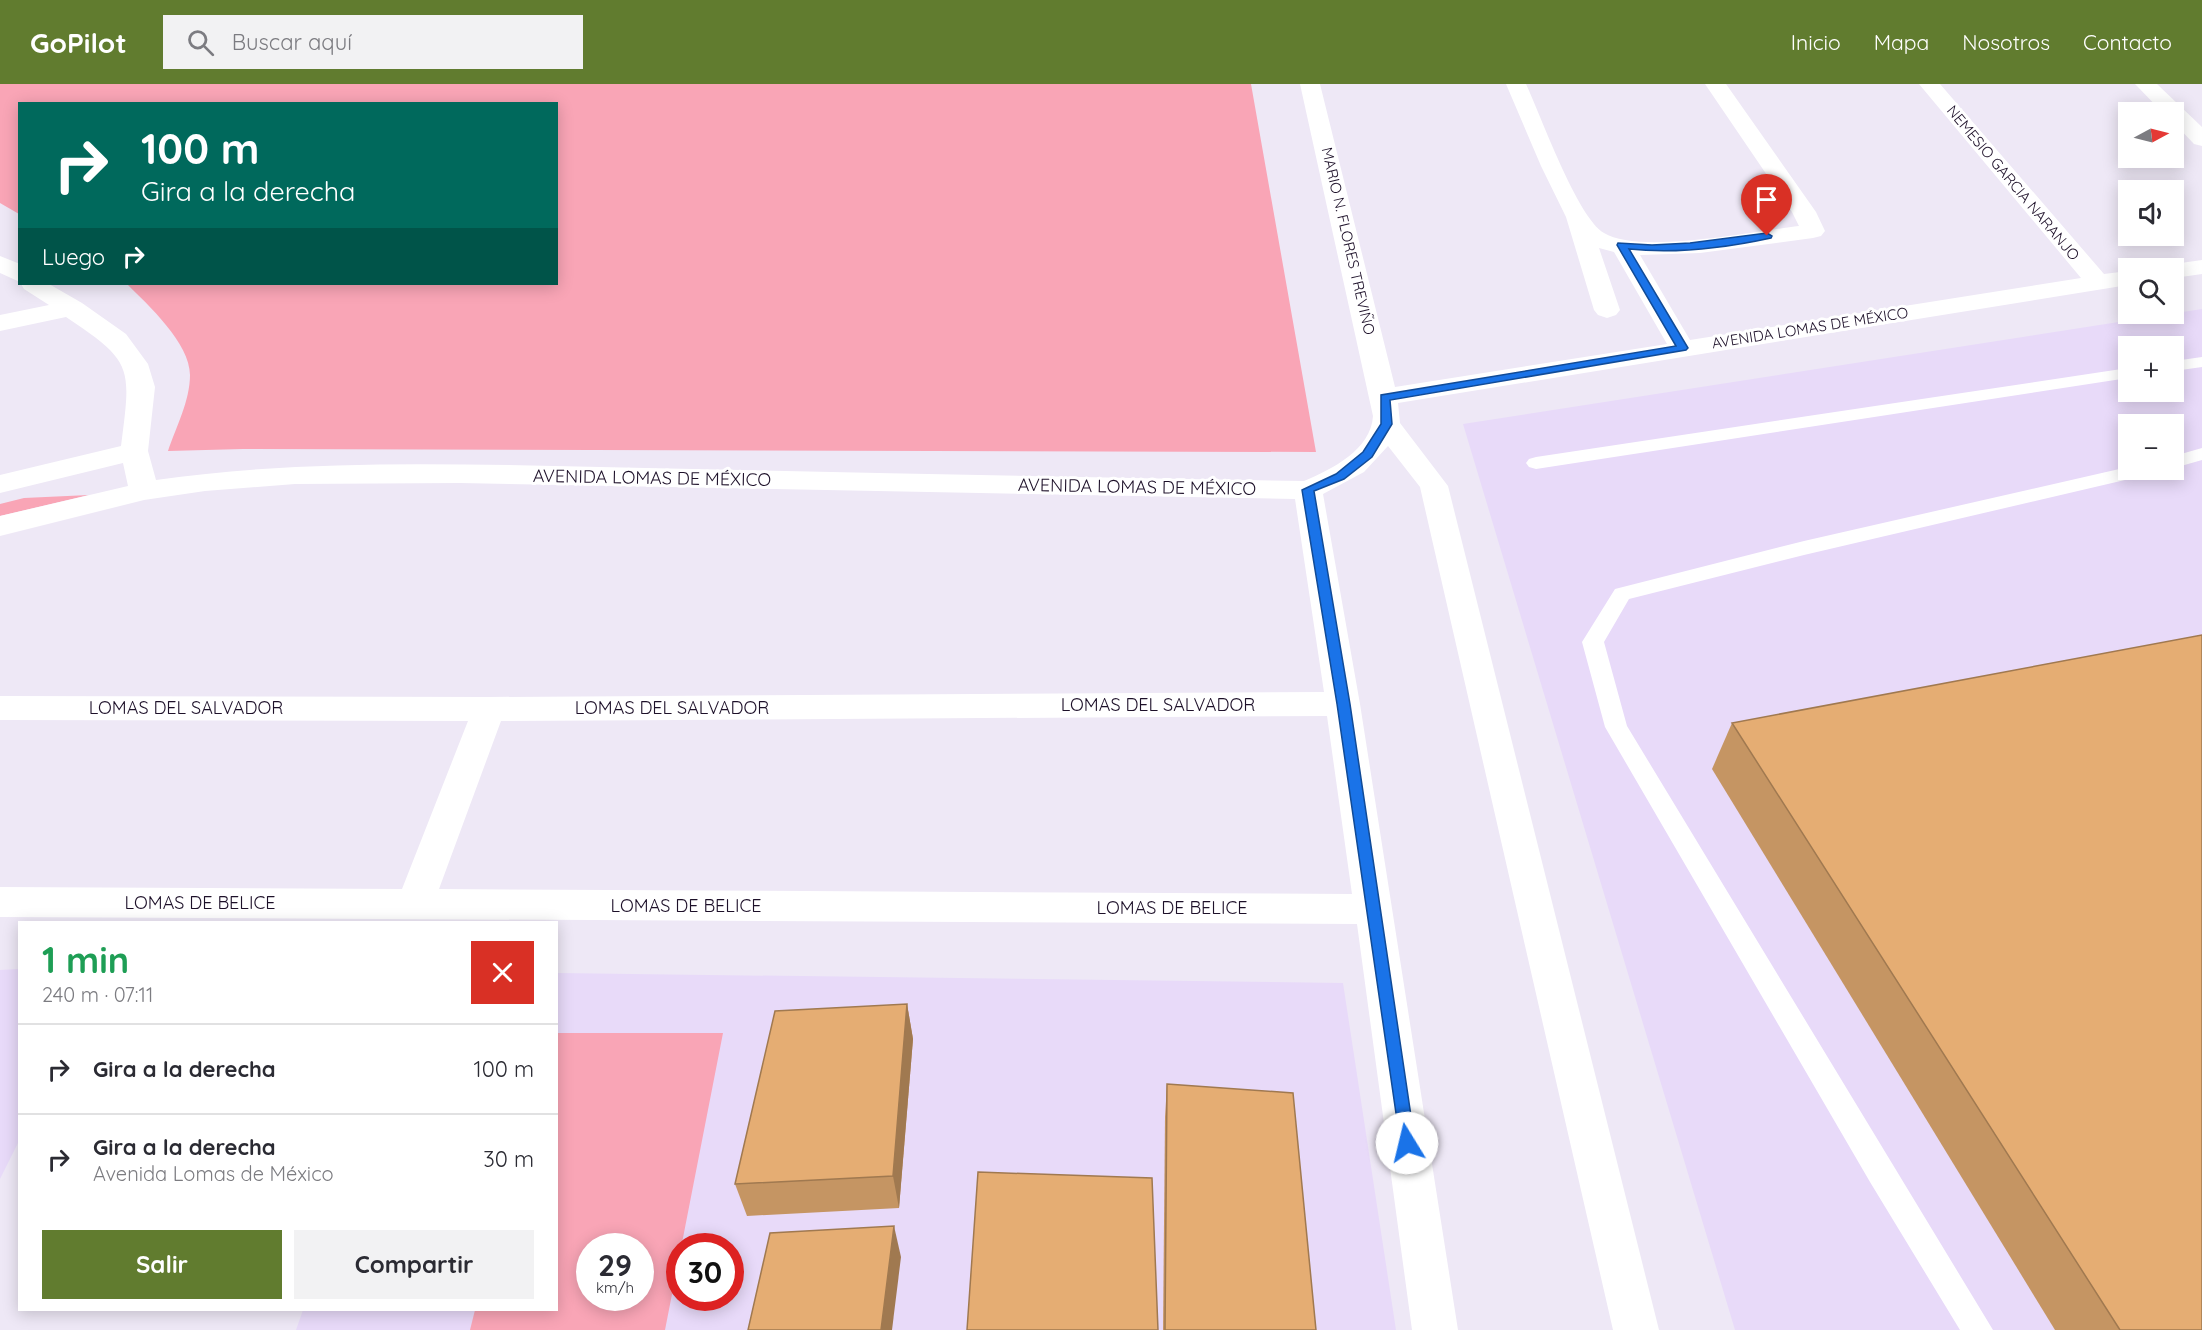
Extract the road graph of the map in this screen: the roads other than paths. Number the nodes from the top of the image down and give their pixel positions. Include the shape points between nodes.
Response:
1 (1310, 84) edge
2 (1516, 84) edge
3 (1715, 84) edge
4 (1929, 84) edge
5 (2145, 84) edge
6 (2202, 139) edge
7 (1577, 218) junction
8 (1622, 245) junction
9 (0, 263) edge
10 (2202, 267) edge
11 (2184, 270) edge
12 (18, 274) edge
13 (2118, 279) edge
14 (2097, 282) junction
15 (35, 285) edge
16 (73, 308) junction
17 (1607, 310) dead end
18 (0, 323) edge
19 (1682, 348) junction
20 (2202, 362) edge
21 (2184, 365) edge
22 (2118, 375) edge
23 (1385, 411) junction
24 (134, 451) junction
25 (2202, 454) edge
26 (2184, 459) edge
27 (1536, 464) dead end
28 (2118, 476) edge
29 (0, 484) edge
30 (1308, 490) junction
31 (144, 491) junction
32 (0, 526) edge
33 (1344, 704) junction
34 (0, 708) edge
35 (489, 709) junction
36 (0, 902) edge
37 (415, 904) junction
38 (1371, 909) junction
39 (1435, 1330) edge
40 (1636, 1330) edge
41 (1978, 1330) edge

1 - 23 street, MARIO N. FLORES TREVIÑO
2 - 7 street
3 - 8 street via 1804,212 1813,231 1690,246
4 - 14 street, NEMESIO GARCIA NARANJO
5 - 6 street
7 - 8 street via 1596,239
7 - 17 street
8 - 19 street
9 - 12 street
10 - 11 street
13 - 14 street, AVENIDA LOMAS DE MÉXICO
14 - 19 street, AVENIDA LOMAS DE MÉXICO
15 - 16 street
16 - 18 street
16 - 24 street via 117,339 135,364 142,387
19 - 23 street, AVENIDA LOMAS DE MÉXICO
20 - 21 lane
22 - 27 lane
23 - 30 street via 1367,454 1340,476
23 - 40 street via 1434,486
24 - 29 street
24 - 31 street
25 - 26 lane
28 - 41 lane via 1622,594 1593,642 1616,728 1880,1173
30 - 31 street, AVENIDA LOMAS DE MÉXICO via 373,473 205,482
30 - 33 street
31 - 32 street, AVENIDA LOMAS DE MÉXICO
33 - 35 street, LOMAS DEL SALVADOR
33 - 38 street
34 - 35 street, LOMAS DEL SALVADOR
35 - 37 street
36 - 37 street, LOMAS DE BELICE
37 - 38 street, LOMAS DE BELICE
38 - 39 street

